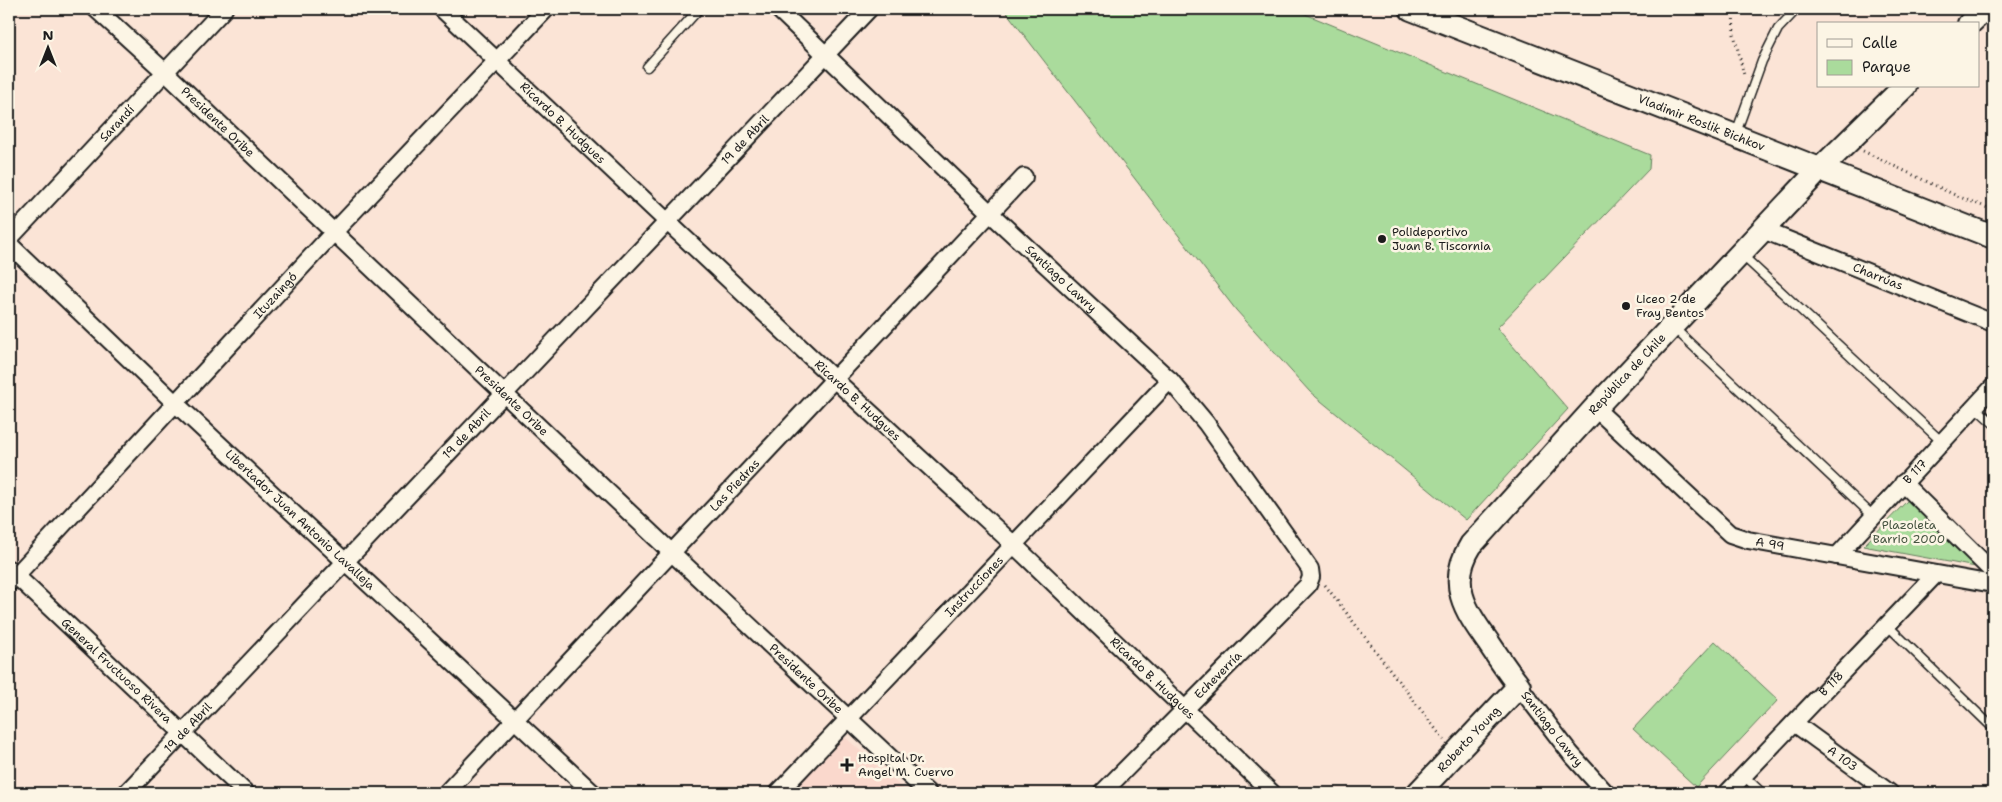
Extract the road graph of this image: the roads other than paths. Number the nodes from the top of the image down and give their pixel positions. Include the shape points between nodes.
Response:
1 (96, 9) edge
2 (224, 9) edge
3 (442, 9) edge
4 (546, 9) edge
5 (699, 9) edge
6 (778, 9) edge
7 (869, 9) edge
8 (1411, 9) edge
9 (1797, 9) edge
10 (1985, 9) edge
11 (1993, 14) edge
12 (1971, 22) edge
13 (826, 54) junction
14 (497, 60) junction
15 (647, 67) dead end
16 (164, 71) junction
17 (1903, 88) edge
18 (1735, 135) junction
19 (1820, 169) junction
20 (1024, 177) dead end
21 (990, 213) junction
22 (668, 220) junction
23 (1763, 230) junction
24 (334, 232) junction
25 (1993, 237) edge
26 (9, 239) edge
27 (9, 244) edge
28 (1740, 254) junction
29 (1993, 323) edge
30 (1672, 326) junction
31 (834, 379) junction
32 (1170, 380) junction
33 (1993, 387) edge
34 (504, 393) junction
35 (175, 403) junction
36 (1975, 407) junction
37 (1595, 408) junction
38 (1993, 423) edge
39 (1942, 442) junction
40 (1903, 484) junction
41 (1873, 516) junction
42 (1013, 544) junction
43 (671, 552) junction
44 (1837, 556) junction
45 (345, 560) junction
46 (1993, 572) edge
47 (1935, 575) junction
48 (11, 576) edge
49 (1311, 577) joint
50 (1993, 584) edge
51 (1888, 626) junction
52 (1519, 686) junction
53 (1183, 709) junction
54 (849, 718) junction
55 (516, 720) junction
56 (1794, 722) junction
57 (1993, 728) edge
58 (182, 734) junction
59 (1744, 776) junction
60 (126, 793) edge
61 (246, 793) edge
62 (446, 793) edge
63 (593, 793) edge
64 (778, 793) edge
65 (928, 793) edge
66 (1102, 793) edge
67 (1272, 793) edge
68 (1418, 793) edge
69 (1606, 793) edge
70 (1727, 793) edge
71 (1762, 793) edge
72 (1890, 793) edge

1 - 16 street, Presidente Oribe
2 - 16 street, Sarandí
3 - 14 street, Ricardo B. Hudgues
4 - 14 street, Ituzaingó
5 - 15 lane
6 - 13 street, Santiago Lawry
7 - 13 street, 19 de Abril
8 - 18 street, Vladimir Roslik Bichkov
9 - 18 lane via 1778,29 1762,60
10 - 11 street
10 - 12 street
13 - 21 street, Santiago Lawry
13 - 22 street, 19 de Abril
14 - 22 street, Ricardo B. Hudgues
14 - 24 street, Ituzaingó
16 - 24 street, Presidente Oribe
16 - 26 street, Sarandí
17 - 19 street, República de Chile
18 - 19 street, Vladimir Roslik Bichkov
19 - 23 street, República de Chile
19 - 25 street, Vladimir Roslik Bichkov
20 - 21 street, Las Piedras
21 - 31 street, Las Piedras
21 - 32 street, Santiago Lawry
22 - 31 street, Ricardo B. Hudgues
22 - 34 street, 19 de Abril
23 - 28 street, República de Chile
23 - 29 street, Charrúas
24 - 34 street, Presidente Oribe
24 - 35 street, Ituzaingó
27 - 35 street, Libertador Juan Antonio Lavalleja
28 - 30 street, República de Chile
28 - 39 lane
30 - 37 street, República de Chile
30 - 41 lane
31 - 42 street, Ricardo B. Hudgues
31 - 43 street, Las Piedras
32 - 42 street, Instrucciones
32 - 49 street, Santiago Lawry via 1293,544 1310,569
33 - 36 street, B 117
34 - 43 street, Presidente Oribe
34 - 45 street, 19 de Abril
35 - 45 street, Libertador Juan Antonio Lavalleja
35 - 48 street, Ituzaingó
36 - 38 lane
36 - 39 street, B 117
37 - 44 street, A 99 via 1730,534
37 - 52 street, República de Chile via 1478,536 1461,566 1462,600 1474,624
39 - 40 street, B 117
40 - 41 street, B 117
40 - 46 street
41 - 44 street, B 117
42 - 53 street, Ricardo B. Hudgues
42 - 54 street, Instrucciones
43 - 54 street, Presidente Oribe
43 - 55 street, Las Piedras
44 - 47 street, A 99
45 - 55 street, Libertador Juan Antonio Lavalleja
45 - 58 street, 19 de Abril
47 - 50 street, A 99
47 - 51 street, B 118
48 - 58 street, General Fructuoso Rivera
49 - 53 street, Echeverría via 1308,585
51 - 56 street, B 118
51 - 57 lane
52 - 68 street, Roberto Young
52 - 69 street, Santiago Lawry via 1571,754
53 - 66 street, Echeverría
53 - 67 street, Ricardo B. Hudgues
54 - 64 street, Instrucciones
54 - 65 street, Presidente Oribe
55 - 62 street, Las Piedras
55 - 63 street, Libertador Juan Antonio Lavalleja
56 - 59 street, B 118
56 - 72 street, A 103
58 - 60 street, 19 de Abril
58 - 61 street, General Fructuoso Rivera
59 - 70 street, B 118
59 - 71 lane

